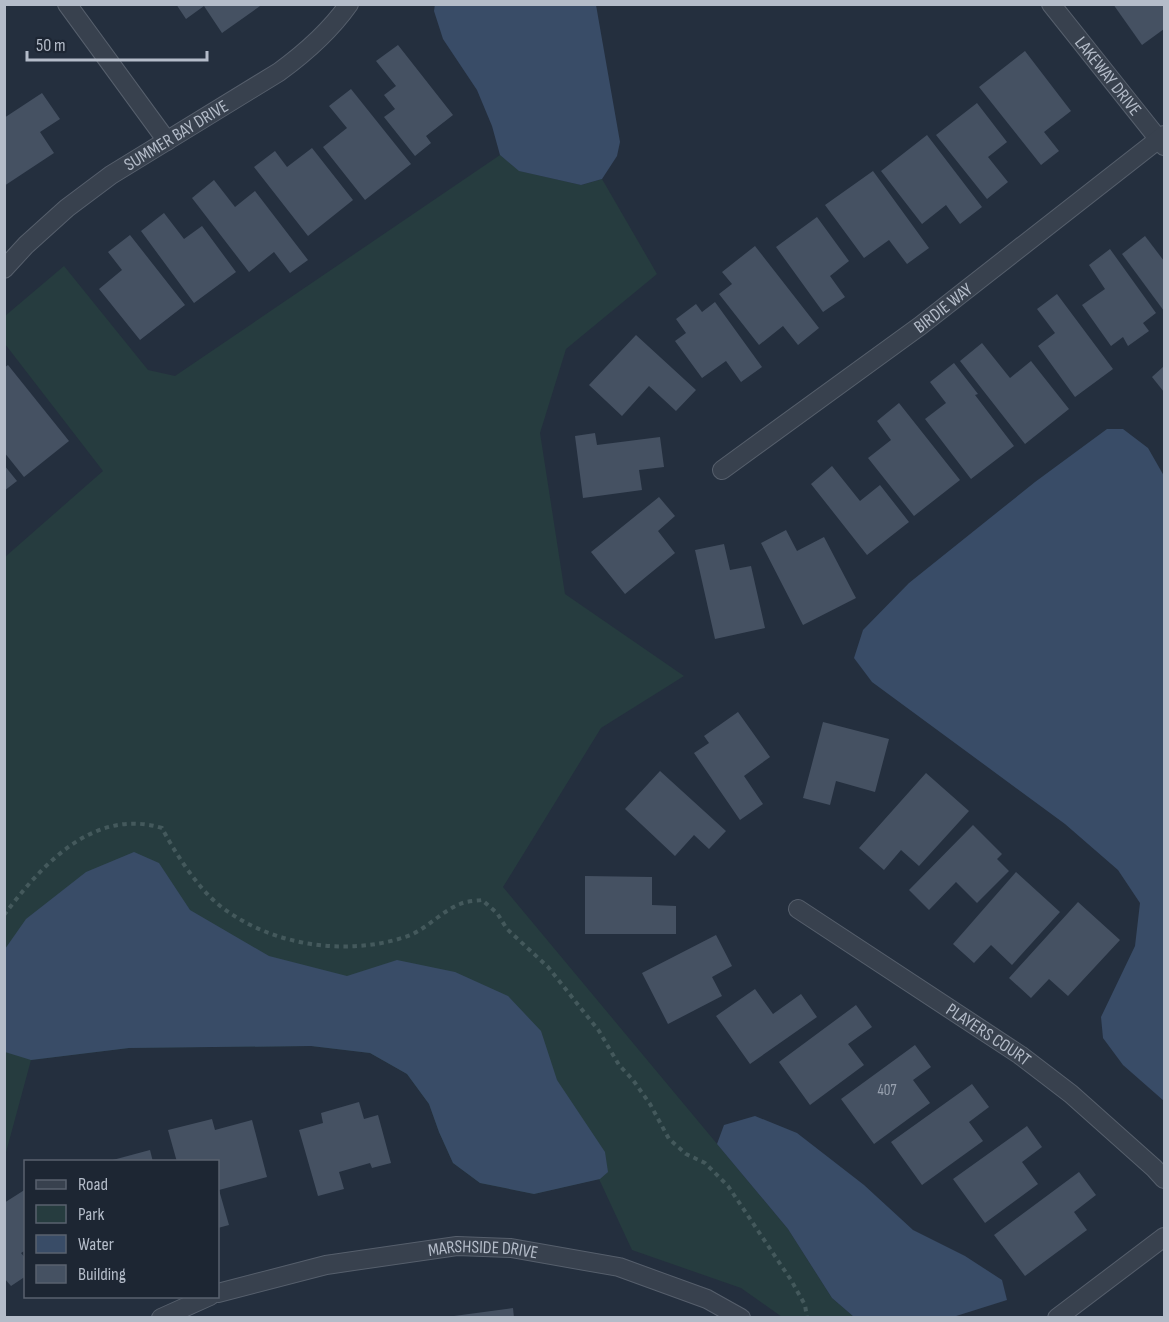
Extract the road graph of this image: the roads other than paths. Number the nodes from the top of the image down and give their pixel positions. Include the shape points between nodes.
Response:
1 (67, 4) edge
2 (349, 4) edge
3 (1051, 4) edge
4 (1163, 140) edge
5 (167, 141) junction
6 (4, 269) edge
7 (722, 470) dead end
8 (798, 909) dead end
9 (1164, 1179) edge
10 (1164, 1237) edge
11 (219, 1293) edge
12 (205, 1298) edge
13 (160, 1317) edge
14 (741, 1317) edge
15 (1057, 1317) edge

1 - 5 street
2 - 5 street, SUMMER BAY DRIVE via 303,54
3 - 4 street, LAKEWAY DRIVE
4 - 7 street, BIRDIE WAY via 920,326
5 - 6 street, SUMMER BAY DRIVE via 67,208
8 - 9 street, PLAYERS COURT via 1020,1056 1071,1094
10 - 15 street
11 - 14 street, MARSHSIDE DRIVE via 326,1265 457,1246 511,1248 620,1267 707,1299
12 - 13 street

